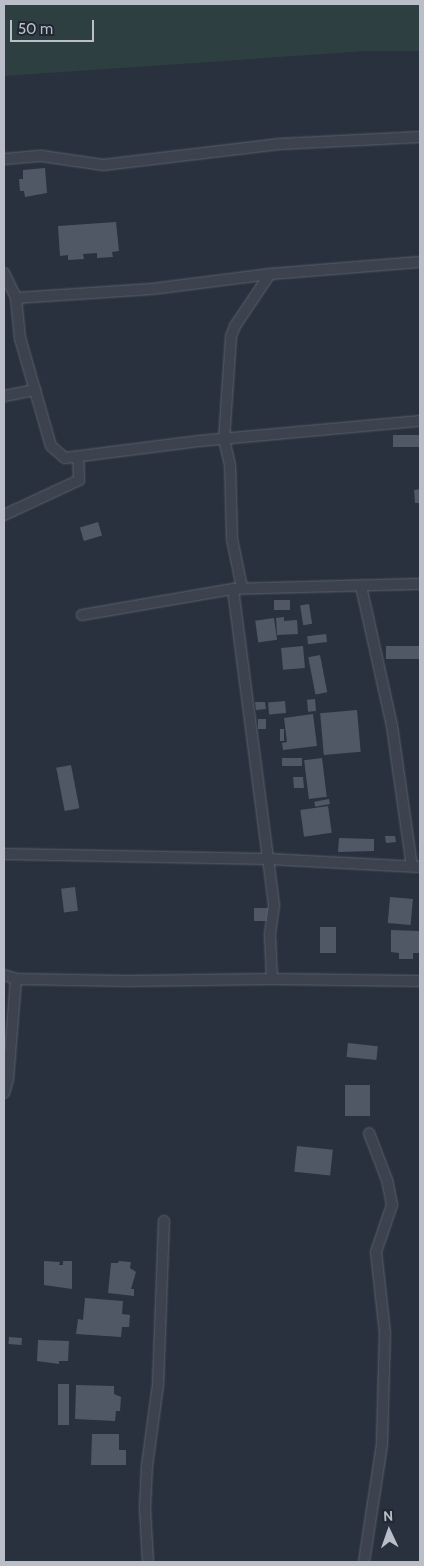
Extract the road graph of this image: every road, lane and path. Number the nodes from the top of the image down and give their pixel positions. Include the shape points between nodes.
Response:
1 (420, 137) edge
2 (4, 159) edge
3 (420, 262) edge
4 (4, 273) edge
5 (270, 274) junction
6 (16, 298) junction
7 (35, 390) junction
8 (4, 396) edge
9 (420, 421) edge
10 (224, 440) junction
11 (78, 457) junction
12 (4, 515) edge
13 (420, 584) edge
14 (361, 586) junction
15 (237, 588) junction
16 (82, 615) dead end
17 (4, 854) edge
18 (268, 859) junction
19 (416, 867) edge
20 (4, 975) edge
21 (16, 979) junction
22 (272, 979) junction
23 (420, 981) edge
24 (4, 1093) edge
25 (369, 1133) dead end
26 (164, 1221) dead end
27 (148, 1562) edge
28 (364, 1562) edge

1 - 2 street via 280,144 103,165 42,156
3 - 5 street
4 - 6 street
5 - 6 street via 152,289
5 - 10 street via 235,326 232,336
6 - 7 street via 20,338
7 - 8 street
7 - 11 street via 51,446 65,458
9 - 10 street
10 - 11 street
10 - 15 street via 230,465
11 - 12 street via 79,480
13 - 14 street
14 - 15 street
14 - 19 street via 392,726
15 - 16 street
15 - 18 street
17 - 18 street
18 - 19 street
18 - 22 street via 274,905 270,935
20 - 21 street
21 - 22 street
21 - 24 street via 8,1079
22 - 23 street
25 - 28 street via 387,1180 392,1205 376,1252 385,1333 382,1444
26 - 27 street via 158,1386 147,1466

